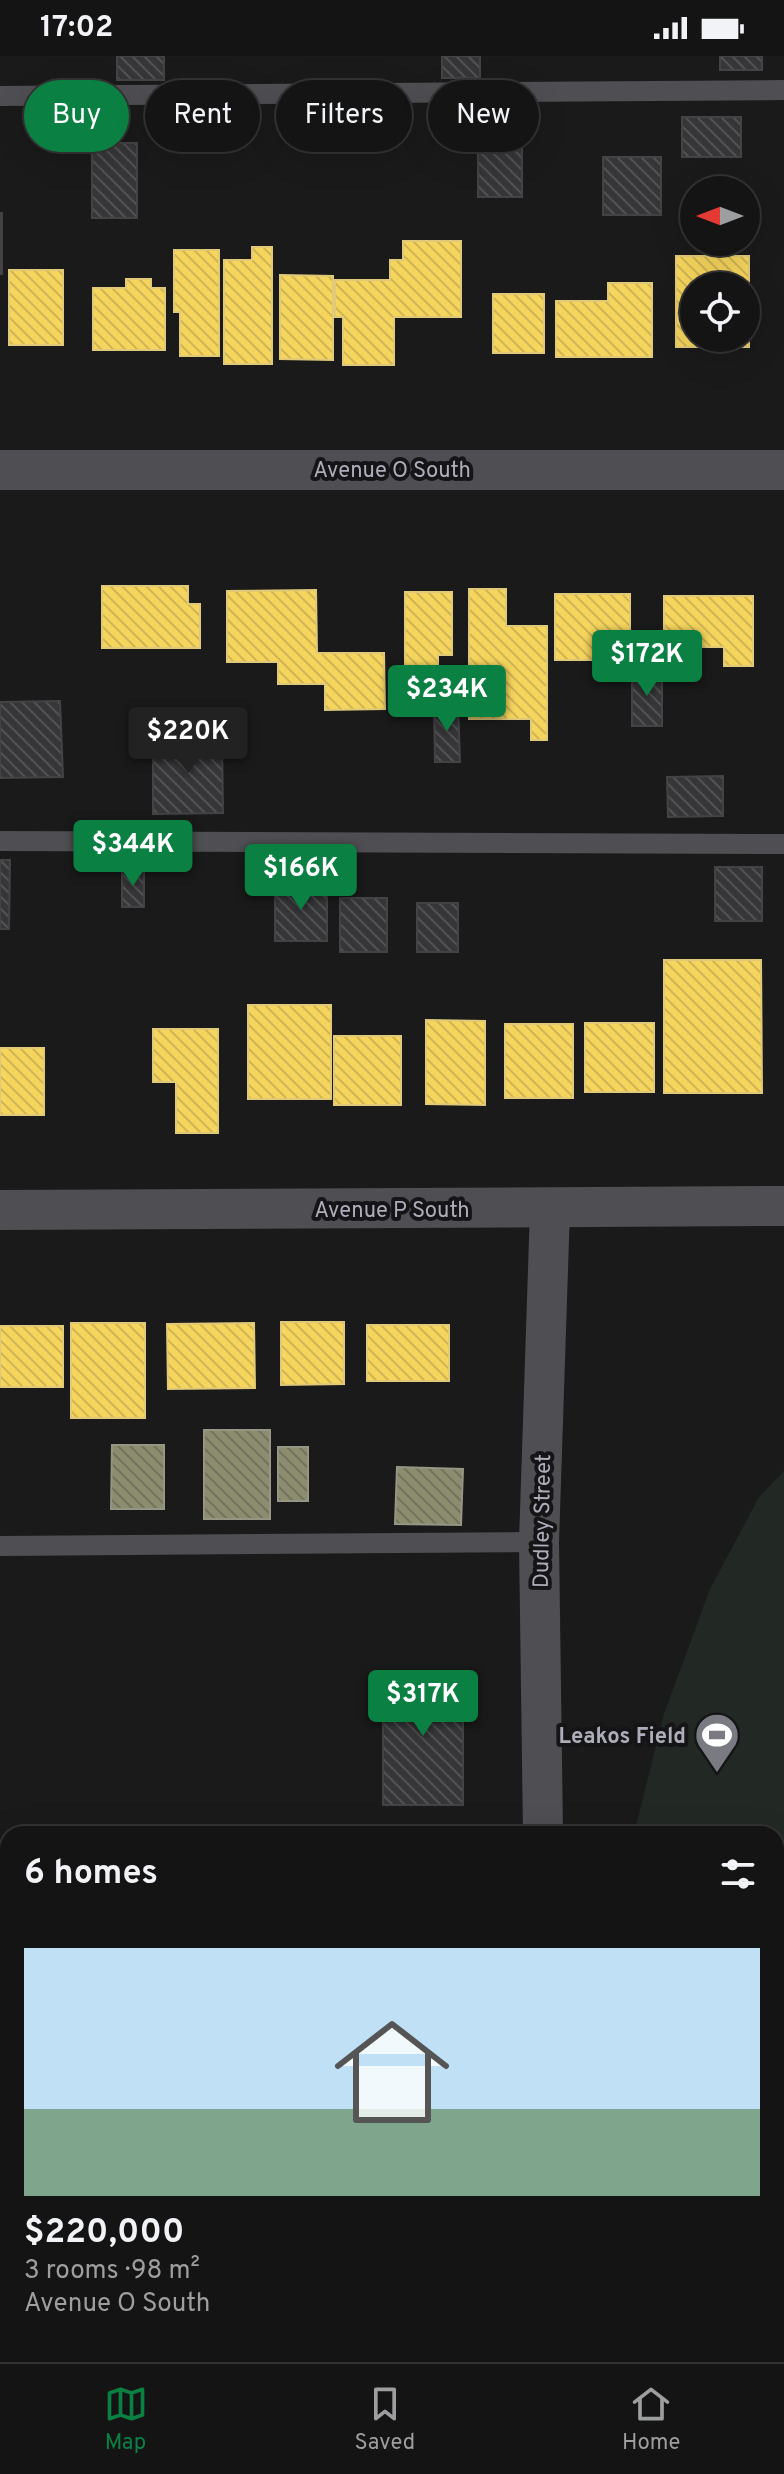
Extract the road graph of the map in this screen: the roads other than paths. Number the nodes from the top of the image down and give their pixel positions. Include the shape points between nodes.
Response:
1 (784, 90) edge
2 (0, 96) edge
3 (0, 470) edge
4 (784, 470) edge
5 (0, 841) edge
6 (784, 844) edge
7 (784, 1206) edge
8 (550, 1209) junction
9 (0, 1210) edge
10 (539, 1542) junction
11 (0, 1546) edge
12 (543, 1826) edge

1 - 2 lane
3 - 4 street, Avenue O South
5 - 6 lane
7 - 8 street, Avenue P South
8 - 9 street, Avenue P South
8 - 10 street, Dudley Street
10 - 11 lane
10 - 12 street, Dudley Street

